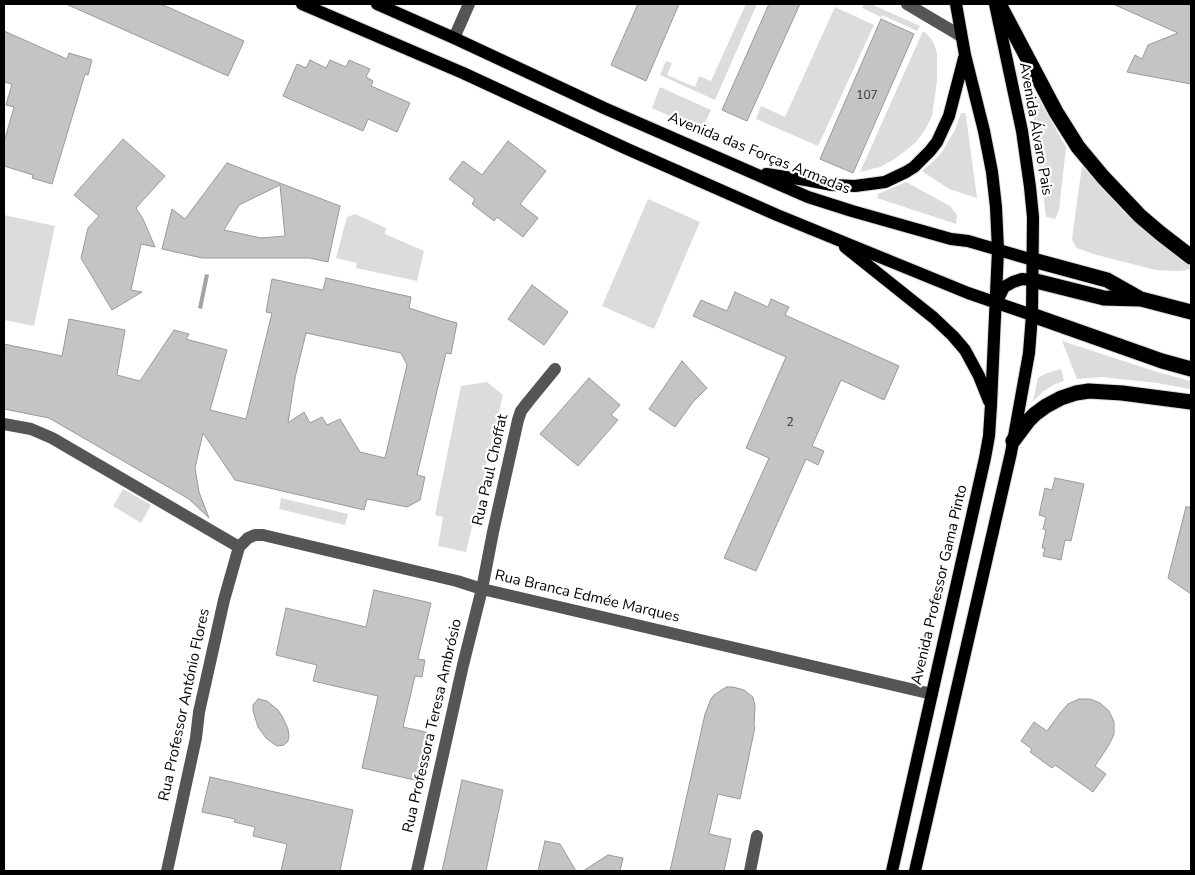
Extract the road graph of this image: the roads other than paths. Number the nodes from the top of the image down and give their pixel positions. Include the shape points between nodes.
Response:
1 (302, 4) edge
2 (377, 4) edge
3 (469, 4) edge
4 (907, 4) edge
5 (956, 4) edge
6 (995, 4) edge
7 (999, 4) edge
8 (961, 36) junction
9 (454, 38) junction
10 (965, 55) junction
11 (749, 172) junction
12 (835, 239) junction
13 (998, 250) junction
14 (1191, 257) edge
15 (1033, 260) junction
16 (1032, 280) junction
17 (1141, 299) junction
18 (996, 303) junction
19 (1191, 312) edge
20 (1032, 315) junction
21 (555, 369) dead end
22 (1191, 369) edge
23 (1191, 402) edge
24 (991, 405) junction
25 (4, 424) edge
26 (1014, 441) junction
27 (240, 547) junction
28 (482, 589) junction
29 (932, 694) junction
30 (757, 836) dead end
31 (167, 871) edge
32 (416, 871) edge
33 (750, 871) edge
34 (892, 871) edge
35 (915, 871) edge

1 - 12 main road
2 - 9 main road, Avenida das Forças Armadas
3 - 9 street
4 - 8 street
5 - 8 main road
6 - 15 main road, Avenida Álvaro Pais via 1023,140 1033,217
7 - 14 highway via 1078,147 1127,203
8 - 10 main road
9 - 11 main road, Avenida das Forças Armadas
10 - 11 main road via 949,116 937,142 914,167 900,175 885,182 855,186
10 - 13 main road via 992,172
11 - 13 main road, Avenida das Forças Armadas via 852,211
12 - 18 main road
12 - 24 main road via 953,336 979,376
13 - 15 main road, Avenida das Forças Armadas
13 - 18 main road, Avenida Professor Gama Pinto
15 - 16 main road, Avenida Álvaro Pais
15 - 17 highway, Avenida das Forças Armadas via 1107,280
16 - 17 highway, Avenida das Forças Armadas via 1104,298
16 - 18 main road, Avenida das Forças Armadas via 1022,279 1004,287
16 - 20 main road, Avenida Álvaro Pais
17 - 19 highway, Avenida das Forças Armadas
18 - 20 main road
18 - 24 main road, Avenida Professor Gama Pinto
20 - 22 highway
20 - 26 main road
21 - 28 street, Rua Paul Choffat via 518,420
23 - 26 highway via 1122,393 1076,393 1035,414
24 - 29 main road, Avenida Professor Gama Pinto via 985,458
25 - 27 street via 31,429 52,438
26 - 35 main road
27 - 28 street, Rua Branca Edmée Marques via 248,538 260,535
27 - 31 street, Rua Professor António Flores via 224,600
28 - 29 street, Rua Branca Edmée Marques
28 - 32 street, Rua Professora Teresa Ambrósio
29 - 34 main road, Avenida Professor Gama Pinto
30 - 33 street

